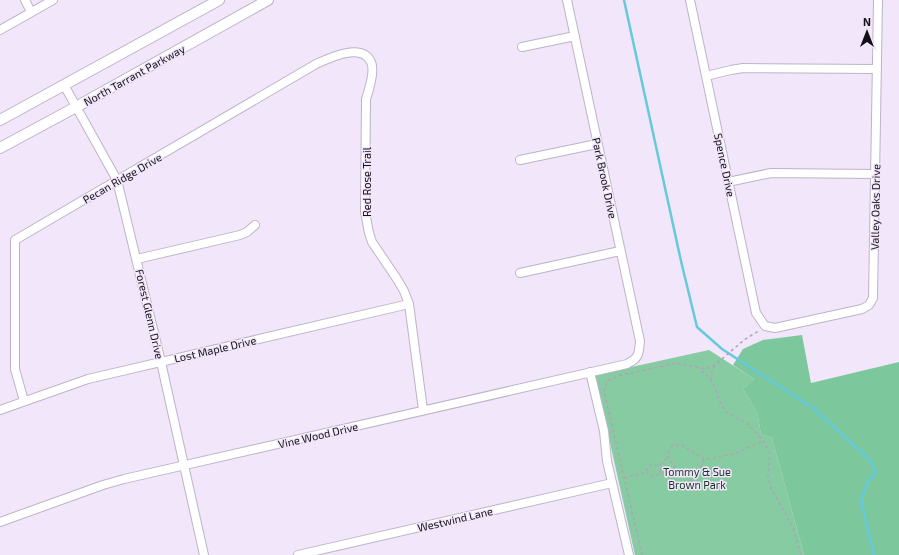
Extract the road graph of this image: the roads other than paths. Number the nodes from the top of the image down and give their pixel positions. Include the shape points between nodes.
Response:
1 (25, 0) edge
2 (53, 0) edge
3 (219, 0) edge
4 (268, 0) edge
5 (567, 0) edge
6 (690, 0) edge
7 (878, 0) edge
8 (31, 12) junction
9 (0, 30) edge
10 (575, 36) junction
11 (522, 47) dead end
12 (371, 62) joint
13 (877, 69) junction
14 (706, 76) junction
15 (64, 85) junction
16 (76, 107) junction
17 (0, 120) edge
18 (597, 144) junction
19 (0, 148) edge
20 (520, 160) dead end
21 (875, 174) junction
22 (117, 180) junction
23 (728, 182) junction
24 (255, 225) dead end
25 (620, 251) junction
26 (137, 259) junction
27 (520, 273) dead end
28 (409, 304) junction
29 (765, 326) joint
30 (638, 357) joint
31 (161, 362) junction
32 (590, 372) junction
33 (24, 401) junction
34 (0, 410) edge
35 (423, 410) junction
36 (184, 466) junction
37 (612, 483) junction
38 (0, 522) edge
39 (204, 555) edge
40 (298, 555) edge
41 (629, 555) edge

1 - 8 street
2 - 8 street
3 - 15 main road
4 - 16 main road, North Tarrant Parkway
5 - 10 street, Park Brook Drive
6 - 14 street, Spence Drive
7 - 13 street, Valley Oaks Drive
8 - 9 street
10 - 11 street
10 - 18 street, Park Brook Drive
12 - 22 street, Pecan Ridge Drive via 358,52 350,52 316,64
12 - 28 street, Red Rose Trail via 370,85 366,99 366,222 372,242 397,278
13 - 14 street via 743,68
13 - 21 street, Valley Oaks Drive
14 - 23 street, Spence Drive
15 - 16 street, Forest Glenn Drive
15 - 17 main road
16 - 19 main road, North Tarrant Parkway
16 - 22 street, Forest Glenn Drive
18 - 20 street
18 - 25 street, Park Brook Drive
21 - 23 street via 771,173
21 - 29 street, Valley Oaks Drive via 874,286 873,298 869,305 862,309 775,328
22 - 26 street, Forest Glenn Drive
22 - 33 street, Pecan Ridge Drive via 15,240 15,369
23 - 29 street, Spence Drive via 756,313
24 - 26 street via 240,235
25 - 27 street
25 - 30 street, Park Brook Drive via 640,341
26 - 31 street, Forest Glenn Drive
28 - 31 street, Lost Maple Drive
28 - 35 street, Red Rose Trail
30 - 32 street, Vine Wood Drive via 627,364
31 - 33 street, Lost Maple Drive via 88,379
31 - 36 street, Forest Glenn Drive
32 - 35 street, Vine Wood Drive
32 - 37 street via 604,431
33 - 34 street, Lost Maple Drive
35 - 36 street, Vine Wood Drive
36 - 38 street, Vine Wood Drive via 103,485
36 - 39 street, Forest Glenn Drive
37 - 40 street, Westwind Lane
37 - 41 street

